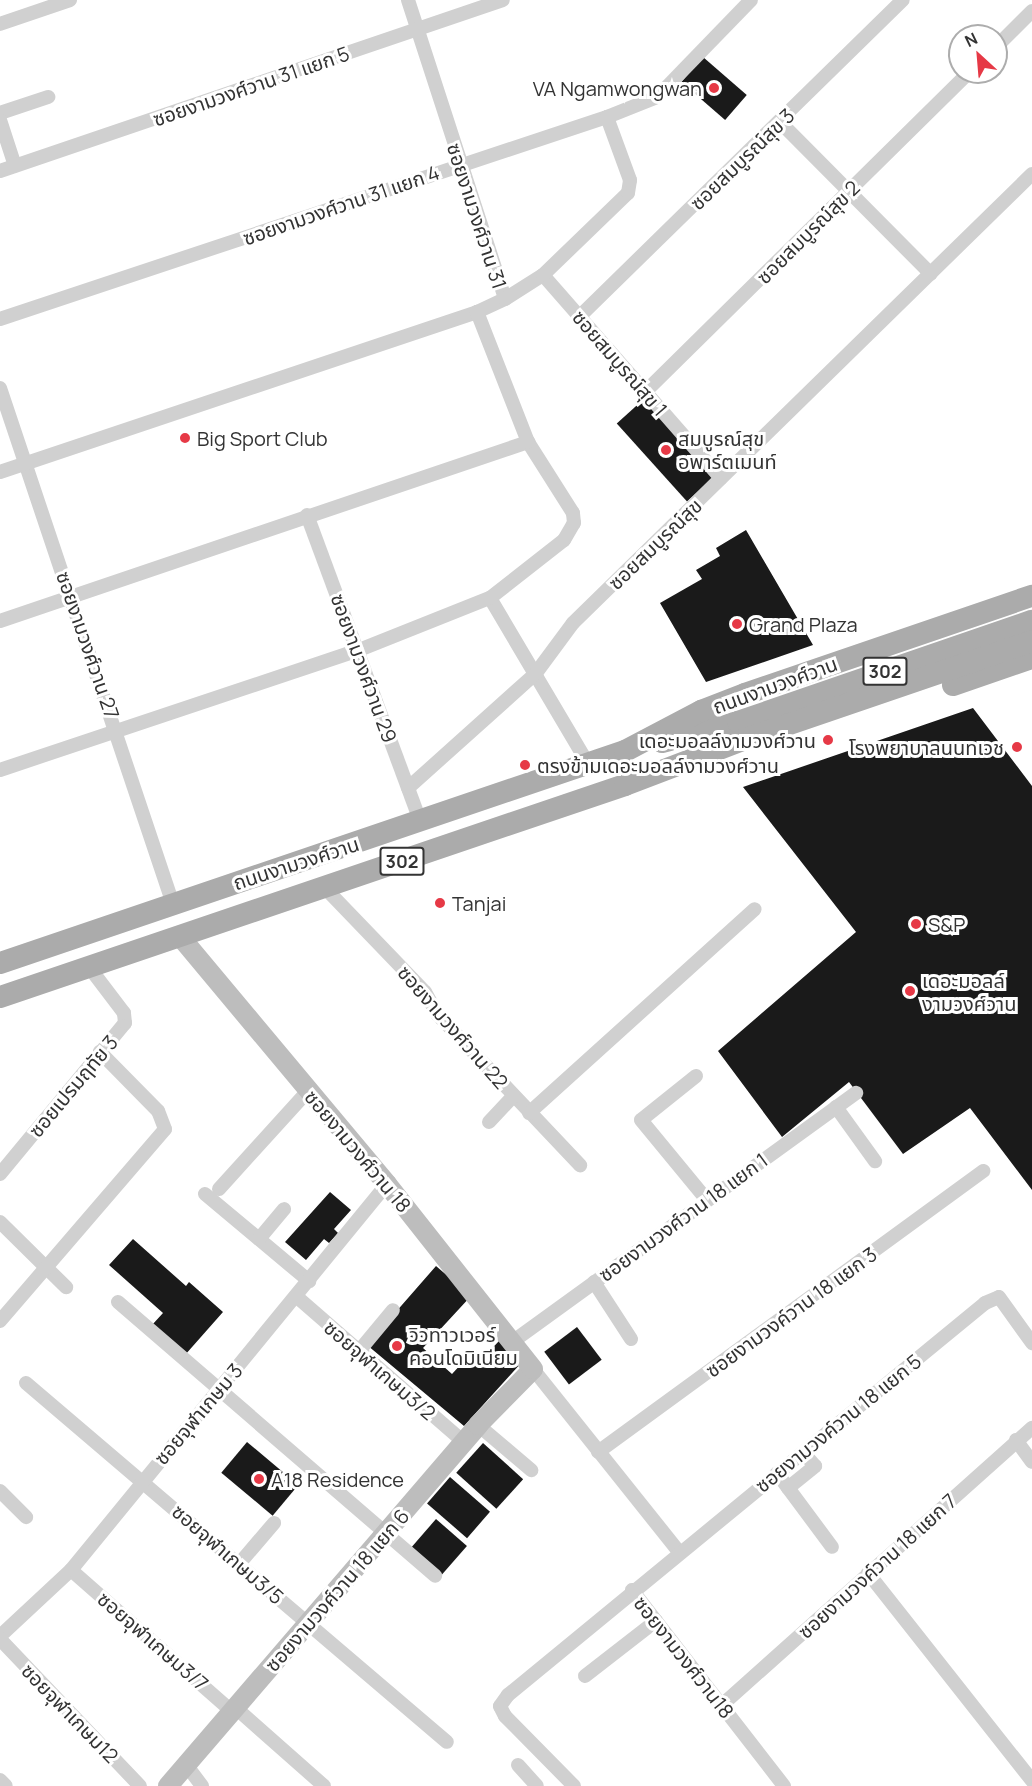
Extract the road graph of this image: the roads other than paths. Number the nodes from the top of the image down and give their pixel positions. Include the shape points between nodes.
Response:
1 (70, 0) edge
2 (408, 0) edge
3 (503, 0) edge
4 (751, 0) edge
5 (903, 0) edge
6 (1032, 11) edge
7 (0, 24) edge
8 (417, 29) junction
9 (1008, 35) edge
10 (958, 84) edge
11 (48, 97) dead end
12 (0, 113) edge
13 (607, 117) junction
14 (0, 120) edge
15 (780, 122) junction
16 (461, 164) junction
17 (15, 166) junction
18 (0, 171) edge
19 (1032, 174) edge
20 (849, 191) junction
21 (543, 274) junction
22 (931, 274) junction
23 (505, 299) junction
24 (477, 312) junction
25 (579, 316) junction
26 (0, 319) edge
27 (0, 388) edge
28 (645, 392) junction
29 (528, 442) junction
30 (26, 464) junction
31 (0, 472) edge
32 (721, 478) junction
33 (307, 515) junction
34 (1032, 596) edge
35 (72, 598) junction
36 (490, 598) junction
37 (0, 621) edge
38 (1032, 621) edge
39 (1032, 641) edge
40 (359, 650) junction
41 (1032, 658) edge
42 (536, 673) junction
43 (117, 731) junction
44 (740, 731) junction
45 (625, 751) junction
46 (588, 764) junction
47 (0, 770) edge
48 (625, 785) junction
49 (408, 788) junction
50 (420, 820) junction
51 (325, 888) junction
52 (173, 904) junction
53 (755, 909) dead end
54 (180, 936) junction
55 (0, 963) edge
56 (89, 967) junction
57 (0, 998) edge
58 (100, 1052) junction
59 (696, 1076) dead end
60 (308, 1091) junction
61 (856, 1093) dead end
62 (513, 1096) junction
63 (836, 1107) junction
64 (529, 1113) junction
65 (489, 1122) dead end
66 (875, 1161) dead end
67 (580, 1166) dead end
68 (983, 1171) dead end
69 (0, 1174) edge
70 (387, 1184) junction
71 (707, 1200) junction
72 (284, 1209) dead end
73 (0, 1222) edge
74 (259, 1239) junction
75 (46, 1270) junction
76 (309, 1281) junction
77 (594, 1282) junction
78 (66, 1287) dead end
79 (297, 1297) junction
80 (118, 1302) dead end
81 (393, 1310) dead end
82 (0, 1321) edge
83 (631, 1340) dead end
84 (512, 1342) junction
85 (1032, 1343) edge
86 (359, 1351) junction
87 (532, 1369) junction
88 (26, 1383) dead end
89 (219, 1388) junction
90 (478, 1425) junction
91 (1032, 1428) edge
92 (1016, 1440) junction
93 (464, 1442) junction
94 (598, 1452) junction
95 (803, 1452) junction
96 (1032, 1462) edge
97 (531, 1470) dead end
98 (777, 1473) junction
99 (143, 1480) junction
100 (788, 1488) junction
101 (0, 1491) edge
102 (26, 1517) dead end
103 (273, 1523) dead end
104 (385, 1534) junction
105 (832, 1547) dead end
106 (679, 1552) junction
107 (239, 1564) junction
108 (71, 1570) junction
109 (868, 1573) junction
110 (435, 1575) dead end
111 (632, 1590) junction
112 (656, 1621) junction
113 (307, 1623) junction
114 (0, 1638) edge
115 (585, 1676) dead end
116 (722, 1704) junction
117 (236, 1711) junction
118 (447, 1742) dead end
119 (551, 1763) junction
120 (518, 1765) dead end
121 (187, 1766) junction
122 (0, 1780) edge
123 (1032, 1781) edge
124 (535, 1784) edge
125 (6, 1786) edge
126 (140, 1786) edge
127 (168, 1786) edge
128 (202, 1786) edge
129 (324, 1786) edge
130 (574, 1786) edge
131 (784, 1786) edge

1 - 7 street
2 - 8 street, ซอยงามวงศ์วาน 31
3 - 8 street, ซอยงามวงศ์วาน 31 แยก 5
4 - 13 street, ซอยงามวงศ์วาน 31 แยก 4 via 657,97
5 - 15 street, ซอยสมบูรณ์สุข 3
6 - 9 street
8 - 16 street, ซอยงามวงศ์วาน 31
8 - 17 street, ซอยงามวงศ์วาน 31 แยก 5
10 - 20 street, ซอยสมบูรณ์สุข 2
11 - 12 street
13 - 16 street, ซอยงามวงศ์วาน 31 แยก 4
13 - 21 street via 630,180 628,193
14 - 17 street
15 - 20 street
15 - 25 street, ซอยสมบูรณ์สุข 3
16 - 23 street, ซอยงามวงศ์วาน 31
16 - 26 street, ซอยงามวงศ์วาน 31 แยก 4
17 - 18 street, ซอยงามวงศ์วาน 31 แยก 5
19 - 22 street, ซอยสมบูรณ์สุข
20 - 22 street
20 - 28 street, ซอยสมบูรณ์สุข 2
21 - 23 street
21 - 25 street, ซอยสมบูรณ์สุข 1
22 - 32 street, ซอยสมบูรณ์สุข
23 - 24 street, ซอยงามวงศ์วาน 31
24 - 29 street, ซอยงามวงศ์วาน 31
24 - 30 street
25 - 28 street, ซอยสมบูรณ์สุข 1
27 - 30 street, ซอยงามวงศ์วาน 27
28 - 32 street, ซอยสมบูรณ์สุข 1
29 - 33 street
29 - 36 street, ซอยงามวงศ์วาน 31 via 568,501 574,523 564,540
30 - 31 street
30 - 35 street, ซอยงามวงศ์วาน 27
32 - 42 street, ซอยสมบูรณ์สุข via 573,623
33 - 35 street
33 - 40 street, ซอยงามวงศ์วาน 29
34 - 45 main road, ถนนงามวงศ์วาน / 302 via 745,694 701,711
35 - 37 street
35 - 43 street, ซอยงามวงศ์วาน 27
36 - 40 street, ซอยงามวงศ์วาน 31
36 - 42 street
38 - 44 main road, ถนนงามวงศ์วาน / 302
39 - 44 main road, ถนนงามวงศ์วาน / 302
40 - 43 street, ซอยงามวงศ์วาน 31
40 - 49 street, ซอยงามวงศ์วาน 29
41 - 48 main road, ถนนงามวงศ์วาน / 302 via 727,761
42 - 46 street
42 - 49 street, ซอยสมบูรณ์สุข
43 - 47 street, ซอยงามวงศ์วาน 31
43 - 52 street, ซอยงามวงศ์วาน 27
44 - 45 main road, ถนนงามวงศ์วาน / 302
44 - 48 main road, ถนนงามวงศ์วาน / 302
45 - 46 main road, ถนนงามวงศ์วาน / 302
46 - 50 main road, ถนนงามวงศ์วาน / 302
48 - 51 main road, ถนนงามวงศ์วาน / 302
49 - 50 street, ซอยงามวงศ์วาน 29
50 - 52 main road, ถนนงามวงศ์วาน / 302
51 - 54 main road, ถนนงามวงศ์วาน / 302
51 - 62 street, ซอยงามวงศ์วาน 22 via 426,992 438,1015
52 - 55 main road, ถนนงามวงศ์วาน / 302
53 - 64 street
54 - 56 main road, ถนนงามวงศ์วาน / 302
54 - 60 street, ซอยงามวงศ์วาน 18
56 - 57 main road, ถนนงามวงศ์วาน / 302
56 - 58 street, ซอยเปรมฤทัย 3 via 126,1019
58 - 69 street, ซอยเปรมฤทัย 3
58 - 75 street via 158,1111 165,1129
59 - 71 street via 641,1120
60 - 70 street, ซอยงามวงศ์วาน 18
60 - 74 street via 212,1191
61 - 63 street, ซอยงามวงศ์วาน 18 แยก 1
62 - 64 street, ซอยงามวงศ์วาน 22
62 - 65 street
63 - 66 street
63 - 71 street, ซอยงามวงศ์วาน 18 แยก 1
64 - 67 street, ซอยงามวงศ์วาน 22
68 - 94 street, ซอยงามวงค์วาน 18 แยก 3
70 - 76 street, ซอยจุฬาเกษม 3
70 - 84 street, ซอยงามวงศ์วาน 18
71 - 77 street, ซอยงามวงศ์วาน 18 แยก 1
72 - 74 street
73 - 75 street
74 - 76 street
75 - 78 street
75 - 82 street
76 - 79 street, ซอยจุฬาเกษม 3
77 - 83 street
77 - 84 street, ซอยงามวงศ์วาน 18 แยก 1
79 - 86 street, ซอยจุฬาเกษม3/2
79 - 89 street, ซอยจุฬาเกษม 3
80 - 89 street
81 - 86 street
84 - 87 street, ซอยงามวงศ์วาน 18
85 - 95 street, ซอยงามวงค์วาน 18 แยก 5 via 999,1297 985,1303
86 - 93 street, ซอยจุฬาเกษม3/2
87 - 90 street, ซอยงามวงศ์วาน 18 แยก 6
87 - 94 street
88 - 99 street, ซอยจุฬาเกษม3/5
89 - 99 street, ซอยจุฬาเกษม 3
89 - 104 street
90 - 93 street, ซอยงามวงศ์วาน 18 แยก 6
90 - 97 street
91 - 92 street, ซอยงามวงค์วาน 18 แยก 7
92 - 96 street
92 - 109 street, ซอยงามวงค์วาน 18 แยก 7
93 - 104 street, ซอยงามวงศ์วาน 18 แยก 6
94 - 106 street
95 - 98 street, ซอยงามวงค์วาน 18 แยก 5
95 - 100 street via 815,1466
98 - 100 street
98 - 106 street, ซอยงามวงค์วาน 18 แยก 5
99 - 107 street, ซอยจุฬาเกษม3/5
99 - 108 street, ซอยจุฬาเกษม 3
100 - 105 street
101 - 102 street
103 - 107 street
104 - 110 street
104 - 113 street, ซอยงามวงศ์วาน 18 แยก 6
106 - 111 street, ซอยงามวงศ์วาน18
107 - 113 street, ซอยจุฬาเกษม3/5
108 - 114 street, ซอยจุฬาเกษม 3
108 - 117 street, ซอยจุฬาเกษม3/7
109 - 116 street, ซอยงามวงค์วาน 18 แยก 7
109 - 123 street
111 - 112 street, ซอยงามวงศ์วาน18
111 - 119 street via 500,1706
112 - 115 street
112 - 116 street, ซอยงามวงศ์วาน18
113 - 117 street, ซอยงามวงศ์วาน 18 แยก 6
113 - 118 street, ซอยจุฬาเกษม3/5
114 - 126 street, ซอยจุฬาเกษม12
116 - 131 street, ซอยงามวงศ์วาน18
117 - 121 street, ซอยงามวงศ์วาน 18 แยก 6
117 - 129 street, ซอยจุฬาเกษม3/7
119 - 124 street
119 - 130 street
120 - 124 street
121 - 127 street, ซอยงามวงศ์วาน 18 แยก 6
121 - 128 street
122 - 125 street

